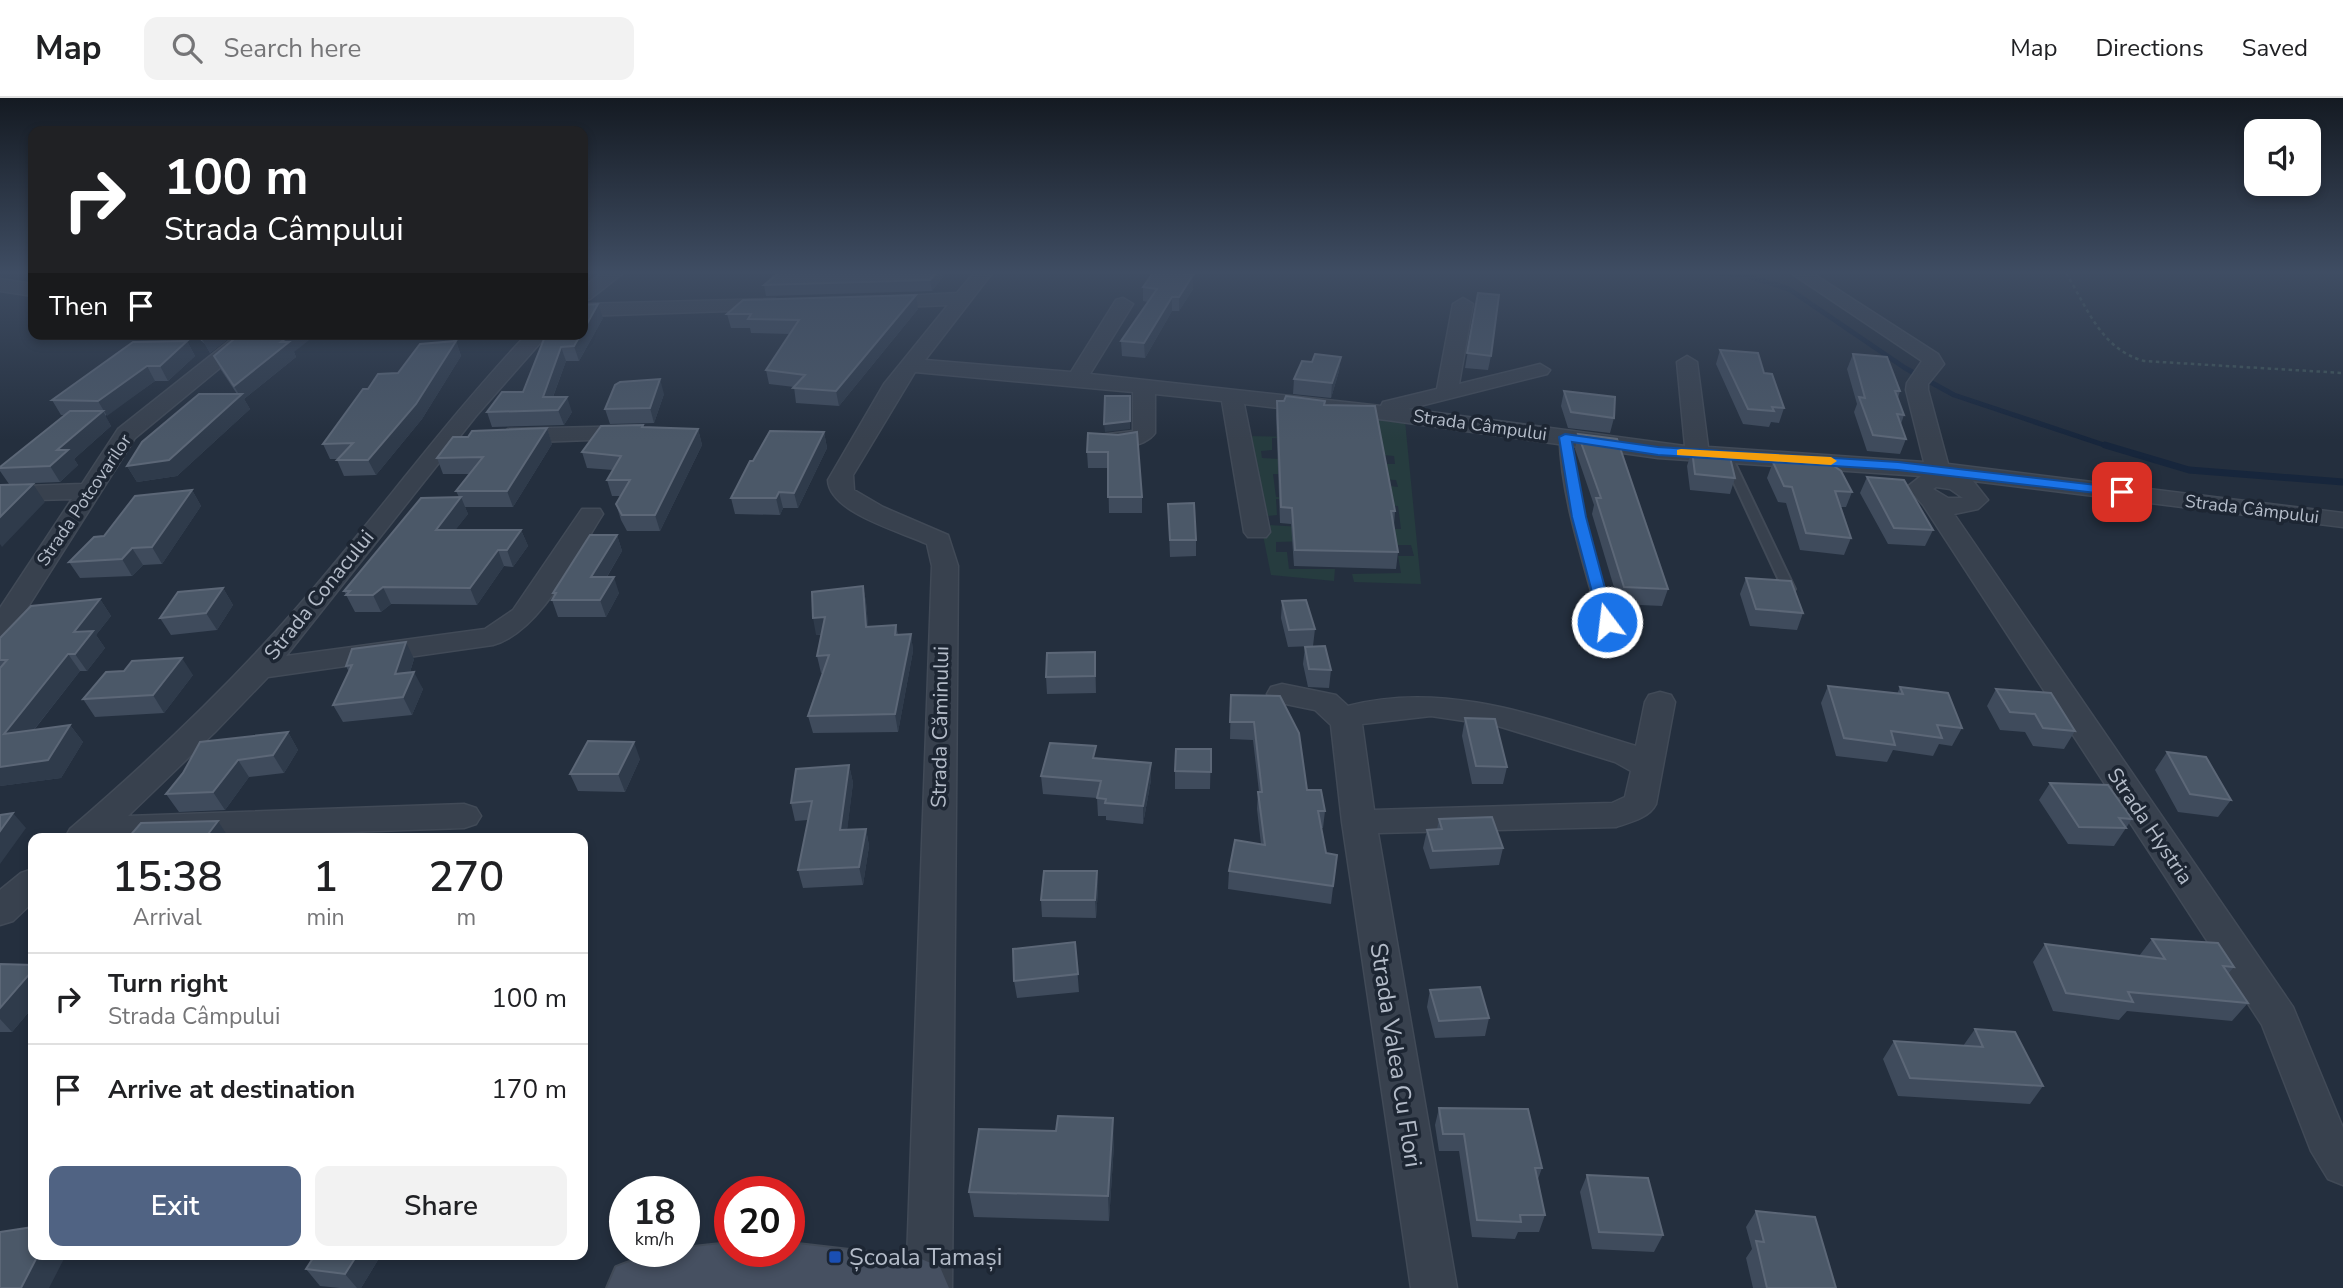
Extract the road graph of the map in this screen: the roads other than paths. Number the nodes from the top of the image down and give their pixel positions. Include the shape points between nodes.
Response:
1 (937, 329) edge
2 (1108, 329) edge
3 (1459, 329) edge
4 (1886, 329) edge
5 (243, 340) edge
6 (532, 340) edge
7 (1687, 362) dead end
8 (908, 365) junction
9 (1540, 370) dead end
10 (1077, 379) junction
11 (1144, 386) junction
12 (1447, 392) junction
13 (1232, 396) junction
14 (1387, 412) junction
15 (651, 432) edge
16 (1565, 437) junction
17 (444, 438) junction
18 (1108, 440) edge
19 (1696, 454) junction
20 (1726, 455) junction
21 (1936, 483) junction
22 (87, 491) junction
23 (0, 494) edge
24 (591, 514) dead end
25 (2343, 520) edge
26 (1257, 532) dead end
27 (1789, 589) edge
28 (1607, 622) dead end
29 (0, 629) edge
30 (259, 669) junction
31 (1282, 694) edge
32 (1660, 702) dead end
33 (1346, 722) junction
34 (1645, 765) junction
35 (464, 816) dead end
36 (1359, 822) junction
37 (88, 833) edge
38 (108, 833) edge
39 (28, 886) edge
40 (0, 911) edge
41 (2343, 1165) edge
42 (637, 1288) edge
43 (919, 1288) edge
44 (929, 1288) edge
45 (1434, 1288) edge

1 - 8 street, Strada Căminului
2 - 10 street
3 - 12 street
4 - 21 street, Strada Hystria via 1934,364 1918,397
5 - 22 street, Strada Potcovarilor via 133,426
6 - 17 street, Strada Conacului
7 - 19 street
8 - 10 street, Strada Câmpului
8 - 44 street, Strada Căminului via 839,485 856,503 939,540 945,566
9 - 12 street
10 - 11 street, Strada Câmpului
11 - 13 street, Strada Câmpului
11 - 18 street via 1144,433 1136,439
12 - 14 street via 1398,404
13 - 14 street, Strada Câmpului
13 - 26 street
14 - 16 street, Strada Câmpului
15 - 17 street
16 - 19 street, Strada Câmpului
16 - 28 lane via 1579,517
17 - 30 street, Strada Conacului
19 - 20 street, Strada Câmpului
20 - 21 street, Strada Câmpului
20 - 27 lane
21 - 25 street, Strada Câmpului
21 - 41 street, Strada Hystria via 2279,1018 2326,1138
22 - 23 street
22 - 29 street, Strada Potcovarilor
24 - 30 street via 523,617 493,636
30 - 37 street, Strada Conacului
31 - 33 street via 1325,702
32 - 34 street
33 - 34 street via 1353,715 1431,706 1500,716 1626,754
33 - 36 street, Strada Valea Cu Flori
34 - 36 street via 1640,804 1616,815
35 - 38 street
36 - 45 street, Strada Valea Cu Flori
39 - 40 street
42 - 43 main road via 732,1270 811,1273

